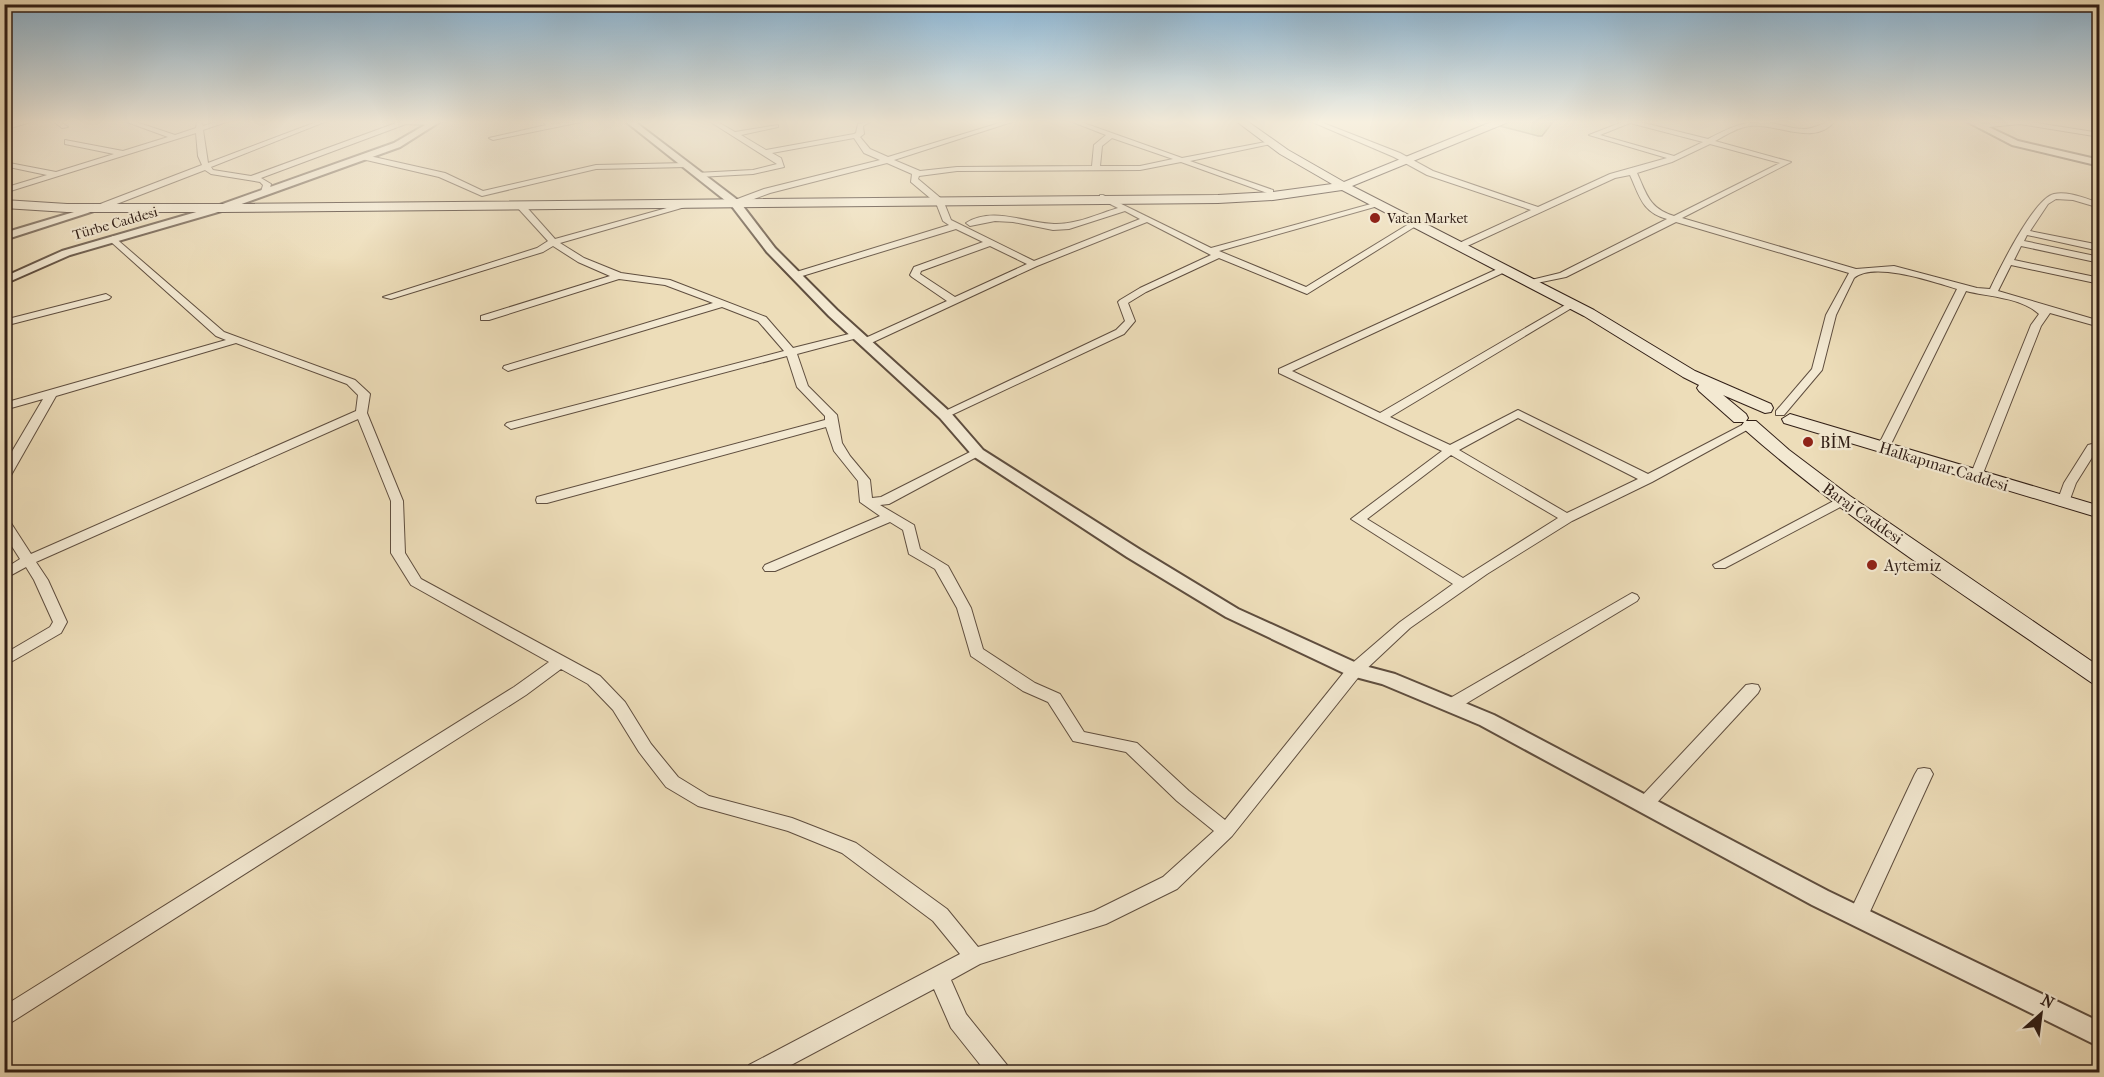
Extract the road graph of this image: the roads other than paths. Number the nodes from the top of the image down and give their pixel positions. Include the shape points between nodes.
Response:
1 (42, 171) edge
2 (65, 171) edge
3 (197, 171) edge
4 (210, 171) edge
5 (271, 171) edge
6 (324, 171) edge
7 (426, 171) edge
8 (580, 171) edge
9 (695, 171) edge
10 (756, 171) edge
11 (844, 171) edge
12 (913, 171) edge
13 (940, 171) edge
14 (1209, 171) edge
15 (1319, 171) edge
16 (1360, 171) edge
17 (1374, 171) edge
18 (1427, 171) edge
19 (1769, 171) edge
20 (1633, 172) joint
21 (56, 174) junction
22 (919, 174) junction
23 (699, 175) junction
24 (253, 178) junction
25 (1331, 178) junction
26 (1343, 186) junction
27 (4, 191) edge
28 (265, 192) junction
29 (1270, 192) junction
30 (482, 197) junction
31 (1108, 199) junction
32 (736, 200) junction
33 (938, 200) junction
34 (242, 201) junction
35 (697, 203) junction
36 (6, 204) edge
37 (519, 204) junction
38 (1375, 204) junction
39 (104, 206) junction
40 (2100, 206) edge
41 (221, 208) junction
42 (1126, 208) junction
43 (1538, 210) junction
44 (1148, 219) junction
45 (1674, 219) junction
46 (970, 223) dead end
47 (1415, 224) junction
48 (956, 226) junction
49 (2023, 232) junction
50 (4, 237) edge
51 (113, 239) junction
52 (553, 242) junction
53 (2017, 242) junction
54 (990, 243) junction
55 (1460, 246) junction
56 (2100, 248) edge
57 (1214, 253) junction
58 (2100, 260) edge
59 (2007, 261) junction
60 (1034, 264) junction
61 (1504, 269) junction
62 (1856, 272) junction
63 (796, 275) junction
64 (619, 276) junction
65 (5, 278) edge
66 (2100, 281) edge
67 (1530, 283) junction
68 (1964, 287) junction
69 (1993, 292) junction
70 (106, 297) dead end
71 (388, 297) dead end
72 (954, 301) junction
73 (724, 303) junction
74 (1572, 304) junction
75 (2037, 307) junction
76 (485, 318) dead end
77 (4, 323) edge
78 (2100, 324) edge
79 (861, 338) junction
80 (237, 340) junction
81 (791, 352) junction
82 (508, 368) dead end
83 (1689, 374) junction
84 (52, 393) junction
85 (4, 407) edge
86 (361, 412) junction
87 (1778, 413) junction
88 (945, 415) junction
89 (1383, 416) junction
90 (1745, 421) junction
91 (831, 422) junction
92 (511, 425) dead end
93 (1883, 448) junction
94 (2092, 448) dead end
95 (1450, 450) junction
96 (978, 453) junction
97 (1976, 476) junction
98 (4, 477) edge
99 (1648, 479) junction
100 (542, 500) dead end
101 (1843, 500) junction
102 (866, 502) junction
103 (2063, 502) junction
104 (2100, 512) edge
105 (890, 516) junction
106 (1567, 518) junction
107 (4, 523) edge
108 (28, 561) junction
109 (1720, 565) dead end
110 (770, 568) dead end
111 (4, 575) edge
112 (1463, 584) junction
113 (1632, 598) dead end
114 (4, 661) edge
115 (561, 661) junction
116 (1355, 670) junction
117 (2100, 678) edge
118 (1752, 689) dead end
119 (1450, 705) junction
120 (1924, 774) dead end
121 (1645, 804) junction
122 (1226, 831) junction
123 (1858, 916) junction
124 (974, 957) junction
125 (939, 976) junction
126 (4, 1018) edge
127 (2100, 1035) edge
128 (757, 1072) edge
129 (999, 1072) edge

1 - 21 street
2 - 21 street
3 - 39 street
4 - 24 street
5 - 24 street
6 - 28 street, Türbe Caddesi
7 - 30 street via 442,175
8 - 30 street
9 - 23 street
10 - 23 street
11 - 32 street
12 - 22 street
13 - 22 street
14 - 29 street
15 - 25 main road
16 - 25 main road
17 - 26 main road
18 - 43 street
19 - 45 street
20 - 43 street via 1613,176
20 - 45 street via 1648,206
21 - 27 street
22 - 33 street via 914,180
23 - 32 street
24 - 28 street via 267,184
25 - 26 main road
25 - 29 main road
26 - 31 main road via 1273,196
26 - 38 main road
28 - 34 street, Türbe Caddesi
29 - 31 main road
30 - 32 main road
30 - 34 main road
31 - 33 main road
31 - 42 street
32 - 33 main road
32 - 35 main road
32 - 63 street via 771,250
33 - 48 street via 947,221
34 - 39 main road
34 - 41 street, Türbe Caddesi
35 - 37 main road
35 - 52 street
36 - 39 main road
37 - 41 main road
37 - 52 street
38 - 47 main road
38 - 57 street
39 - 41 main road
39 - 50 street
40 - 49 street via 2073,198 2050,198
41 - 51 street, Türbe Caddesi
42 - 44 street
42 - 46 street via 1069,226 995,218
43 - 55 street
44 - 57 street
44 - 60 street
45 - 62 street
45 - 67 street via 1563,275
47 - 55 main road
47 - 57 street via 1307,291
48 - 54 street
48 - 63 street
49 - 53 street
49 - 56 street
51 - 65 street, Türbe Caddesi
51 - 80 street via 220,334
52 - 64 street via 581,260
52 - 71 street via 540,250
53 - 58 street
53 - 59 street
54 - 60 street
54 - 72 street via 917,269 915,275
55 - 61 main road
57 - 88 street via 1123,302 1130,321 1119,332
59 - 66 street
59 - 69 street
60 - 72 street
61 - 67 main road
61 - 89 street via 1283,371
62 - 68 street via 1894,269
62 - 87 street via 1831,315 1817,370
63 - 79 street
64 - 73 street via 667,282
64 - 76 street
67 - 74 main road
68 - 69 street
68 - 93 street
69 - 75 street
70 - 77 street
72 - 79 street
73 - 81 street via 762,319
73 - 82 street
74 - 83 main road
74 - 89 street
75 - 78 street
75 - 97 street via 2045,314 2036,325
79 - 81 street
79 - 88 street
80 - 84 street
80 - 86 street via 351,382 364,394
81 - 91 street via 803,387 831,415
81 - 92 street
83 - 87 main road, Halkapınar Caddesi
83 - 90 main road, Baraj Caddesi
84 - 85 street
84 - 98 street
86 - 108 street
86 - 115 street via 397,501 398,553 416,582
87 - 90 main road via 1751,407 1741,409
87 - 90 main road via 1792,426 1779,431
87 - 93 main road, Halkapınar Caddesi
88 - 96 street
89 - 95 street
90 - 99 street
90 - 101 main road, Baraj Caddesi
91 - 100 street
91 - 102 street via 831,433 847,463 864,480
93 - 97 main road, Halkapınar Caddesi
94 - 103 street
95 - 99 street via 1518,412
95 - 106 street
95 - 112 street via 1358,519
96 - 102 street via 884,501
96 - 116 street via 1232,613
97 - 103 main road, Halkapınar Caddesi
99 - 106 street
101 - 109 street
101 - 117 main road, Baraj Caddesi
102 - 105 street
103 - 104 main road, Halkapınar Caddesi
105 - 110 street
105 - 122 street via 909,528 914,551 941,566 964,608 976,652 1029,687 1054,698 1079,737 1131,747
106 - 112 street
107 - 108 street
108 - 111 street
108 - 114 street via 60,622 56,630
112 - 116 street via 1405,625
113 - 119 street
115 - 124 street via 594,680 619,706 672,782 704,801 792,825 849,848 940,915
115 - 126 street
116 - 119 street
116 - 122 street
118 - 121 street
119 - 121 street via 1487,720
120 - 123 street
121 - 123 street
122 - 124 street via 1170,883 1099,918
123 - 127 street
124 - 125 street
125 - 128 street
125 - 129 street via 958,1021

